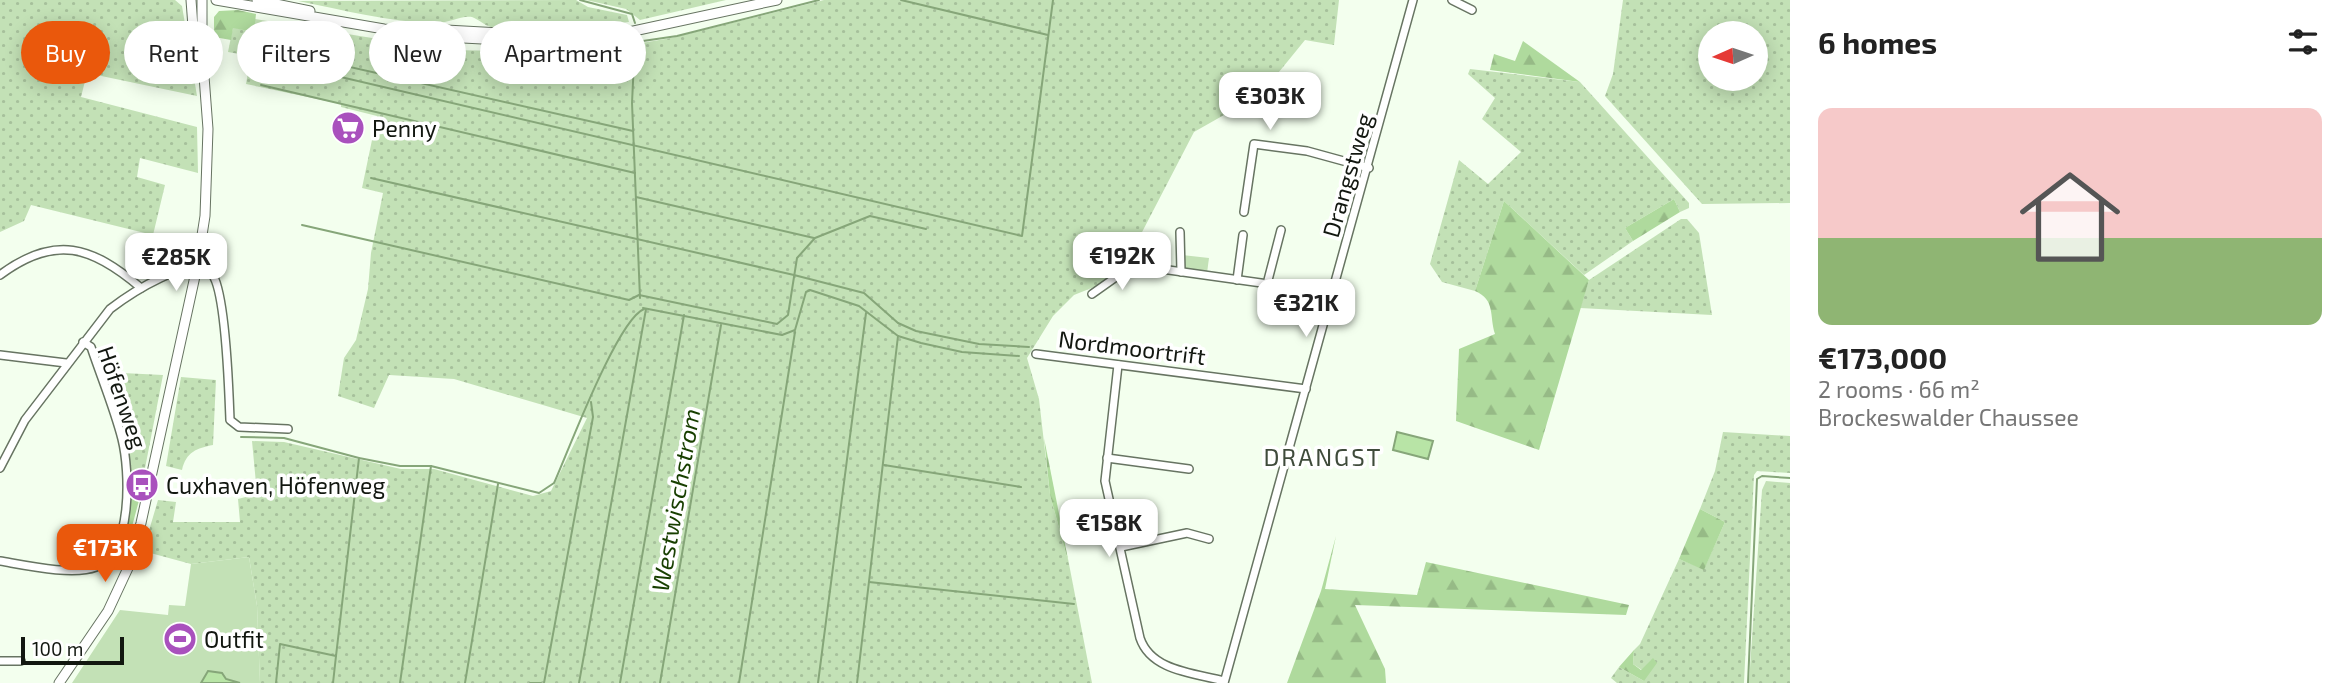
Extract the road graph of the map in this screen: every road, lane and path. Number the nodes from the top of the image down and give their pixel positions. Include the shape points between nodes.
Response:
1 (191, 0) edge
2 (202, 0) edge
3 (216, 0) edge
4 (257, 0) edge
5 (777, 0) edge
6 (1413, 0) edge
7 (1452, 0) edge
8 (1472, 10) dead end
9 (193, 21) edge
10 (202, 21) edge
11 (205, 21) edge
12 (468, 36) junction
13 (205, 84) edge
14 (1369, 168) junction
15 (1244, 212) dead end
16 (1281, 230) dead end
17 (1180, 232) dead end
18 (1243, 235) dead end
19 (197, 267) junction
20 (1181, 272) junction
21 (0, 275) edge
22 (1237, 280) junction
23 (1267, 284) junction
24 (141, 288) junction
25 (1334, 293) junction
26 (1091, 294) dead end
27 (83, 342) junction
28 (1036, 354) dead end
29 (0, 355) edge
30 (66, 363) junction
31 (1118, 365) junction
32 (1306, 389) junction
33 (288, 429) dead end
34 (1107, 458) junction
35 (0, 468) edge
36 (1189, 469) dead end
37 (1209, 539) dead end
38 (1121, 547) junction
39 (0, 561) edge
40 (0, 661) edge
41 (21, 661) dead end
42 (1224, 682) edge
43 (59, 683) edge

1 - 9 street
2 - 10 street
3 - 11 street
3 - 12 street via 264,11
4 - 12 street
5 - 12 street via 684,22 576,37
6 - 14 street, Drangstweg
7 - 8 street
13 - 19 street via 208,157
14 - 15 street via 1307,151 1254,144
14 - 25 street, Drangstweg
16 - 23 street
17 - 20 street
18 - 22 street
19 - 24 street via 177,270
19 - 33 street via 214,280 226,335 230,420 239,427
19 - 43 street via 128,568 108,611
20 - 22 street
20 - 26 street via 1133,265
21 - 24 street via 42,250 63,250 102,260
22 - 23 street
23 - 25 street
24 - 27 street via 110,309
25 - 32 street, Drangstweg
27 - 30 street
27 - 39 street, Höfenweg via 91,347 122,440 127,489 117,550 108,561 87,570
28 - 31 street, Nordmoortrift
29 - 30 street
30 - 35 street via 25,420
31 - 32 street, Nordmoortrift
31 - 34 street
32 - 42 street, Drangstweg
34 - 36 street
34 - 38 street via 1105,481
37 - 38 street via 1187,533
38 - 42 street via 1145,651 1161,663
40 - 41 street

